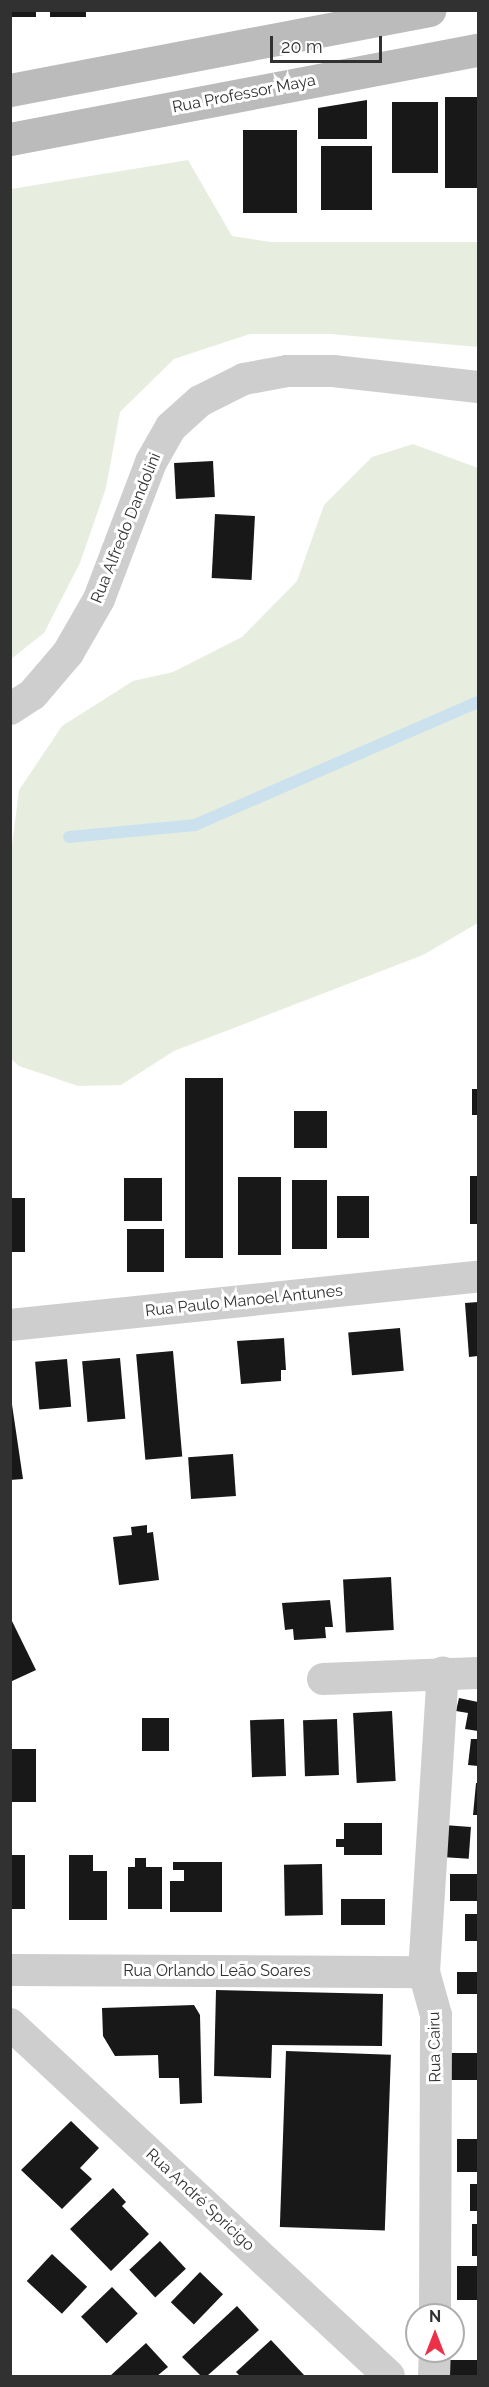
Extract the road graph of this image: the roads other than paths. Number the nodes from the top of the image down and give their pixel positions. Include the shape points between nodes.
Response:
1 (429, 10) edge
2 (478, 50) edge
3 (192, 55) junction
4 (10, 90) edge
5 (204, 102) junction
6 (10, 139) edge
7 (478, 387) edge
8 (10, 709) edge
9 (478, 1277) edge
10 (10, 1324) edge
11 (443, 1673) junction
12 (478, 1673) edge
13 (323, 1679) dead end
14 (10, 1970) edge
15 (424, 1972) junction
16 (10, 2024) edge
17 (435, 2303) edge
18 (389, 2376) edge

1 - 3 main road
2 - 5 main road, Rua Professor Maya
3 - 4 main road
3 - 5 main road
5 - 6 main road, Rua Professor Maya
7 - 8 street, Rua Alfredo Dandolini via 333,371 287,371 244,379 200,401 171,427 151,462 99,599 68,653 33,694
9 - 10 street, Rua Paulo Manoel Antunes
11 - 12 street
11 - 13 street
11 - 15 street, Rua Cairu
14 - 15 street, Rua Orlando Leão Soares
15 - 17 street, Rua Cairu via 436,2015
16 - 18 street, Rua André Spricigo

